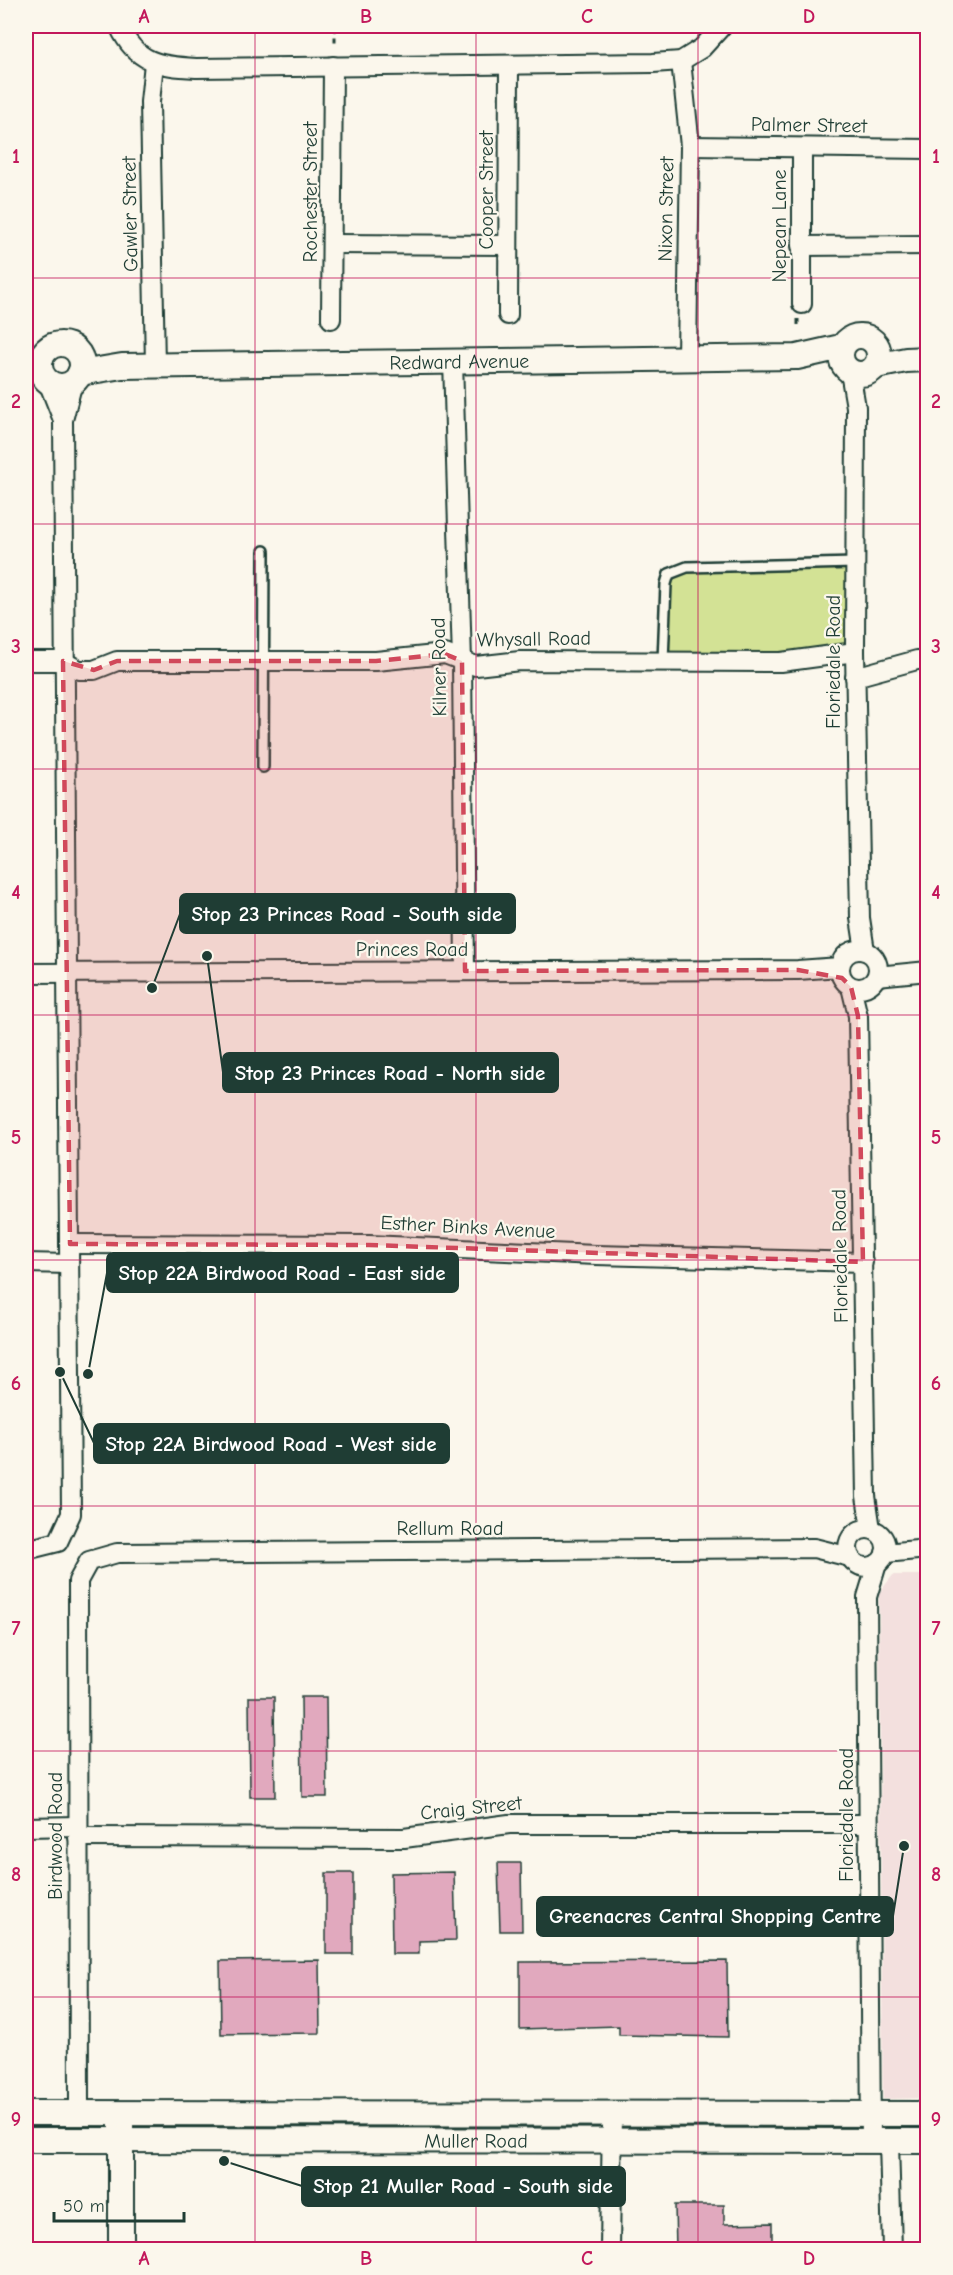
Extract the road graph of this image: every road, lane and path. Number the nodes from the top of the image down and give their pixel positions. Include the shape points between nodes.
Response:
1 (119, 26) edge
2 (335, 26) edge
3 (687, 26) edge
4 (722, 26) edge
5 (687, 32) dead end
6 (335, 46) dead end
7 (681, 61) junction
8 (154, 63) junction
9 (509, 64) junction
10 (333, 66) junction
11 (690, 146) junction
12 (802, 148) junction
13 (927, 149) edge
14 (332, 244) junction
15 (508, 245) junction
16 (927, 245) edge
17 (801, 246) junction
18 (802, 304) dead end
19 (508, 315) dead end
20 (331, 319) dead end
21 (687, 358) junction
22 (917, 359) edge
23 (453, 362) junction
24 (858, 362) junction
25 (155, 365) junction
26 (37, 369) edge
27 (77, 370) junction
28 (63, 420) junction
29 (264, 551) dead end
30 (855, 563) junction
31 (855, 652) junction
32 (927, 660) edge
33 (63, 661) junction
34 (263, 661) junction
35 (462, 661) junction
36 (663, 661) junction
37 (26, 662) edge
38 (855, 677) junction
39 (263, 767) dead end
40 (858, 970) junction
41 (465, 971) junction
42 (925, 971) edge
43 (26, 973) edge
44 (66, 973) junction
45 (70, 1244) junction
46 (863, 1262) junction
47 (26, 1263) edge
48 (69, 1264) junction
49 (871, 1542) junction
50 (814, 1548) junction
51 (925, 1549) edge
52 (26, 1550) edge
53 (853, 1560) junction
54 (89, 1561) joint
55 (867, 1597) junction
56 (868, 1824) junction
57 (26, 1827) edge
58 (78, 1832) junction
59 (26, 2113) edge
60 (79, 2113) junction
61 (121, 2113) junction
62 (612, 2113) junction
63 (871, 2114) junction
64 (927, 2114) edge
65 (610, 2139) junction
66 (26, 2140) edge
67 (121, 2140) junction
68 (927, 2141) edge
69 (880, 2142) junction
70 (121, 2250) edge
71 (610, 2250) edge
72 (892, 2250) edge

1 - 8 street via 138,54
2 - 6 path
3 - 5 path
4 - 7 street via 702,48
7 - 9 street
7 - 11 street, Nixon Street
8 - 10 street via 196,68
8 - 25 street, Gawler Street via 150,102
9 - 10 street
9 - 15 street, Cooper Street
10 - 14 street, Rochester Street
11 - 12 street, Palmer Street
11 - 21 street, Nixon Street
12 - 13 street, Palmer Street
12 - 17 street, Nepean Lane
14 - 15 street
14 - 20 street, Rochester Street
15 - 19 street, Cooper Street
16 - 17 street
17 - 18 street, Nepean Lane
21 - 23 main road, Redward Avenue
21 - 24 main road, Redward Avenue via 797,357
22 - 24 main road, Redward Avenue
23 - 25 main road, Redward Avenue
23 - 35 street, Kilner Road
24 - 30 street, Floriedale Road
25 - 27 main road, Redward Avenue
26 - 27 main road via 60,386
26 - 27 main road via 51,347 60,344 70,347
26 - 28 street
27 - 28 street
28 - 33 street
29 - 34 lane
30 - 31 street, Floriedale Road
30 - 36 lane via 687,567 669,574
31 - 36 street, Whysall Road via 782,662
31 - 38 street, Floriedale Road
32 - 38 street
33 - 34 street, Whysall Road via 79,670 94,670 117,661
33 - 37 street, Whysall Road
33 - 44 street
34 - 35 street, Whysall Road via 376,661 445,654
34 - 39 lane
35 - 36 street, Whysall Road via 476,666 519,661
35 - 41 street, Kilner Road
38 - 40 street, Floriedale Road
40 - 41 street, Princes Road
40 - 42 street, Princes Road
40 - 46 street, Floriedale Road
41 - 44 street, Princes Road
43 - 44 street, Princes Road
44 - 45 street
45 - 46 street, Esther Binks Avenue via 369,1245
45 - 48 street
46 - 49 street, Floriedale Road via 866,1496
47 - 48 street
48 - 52 street via 71,1514 58,1542
49 - 50 street, Rellum Road
49 - 51 street
49 - 53 street via 848,1550
49 - 53 street, Rellum Road via 870,1566
49 - 55 street, Floriedale Road
50 - 53 street, Rellum Road
50 - 54 street, Rellum Road via 117,1553
53 - 55 street, Floriedale Road
54 - 58 street, Birdwood Road via 78,1581
55 - 56 street, Floriedale Road
56 - 58 street, Craig Street via 509,1824 404,1838
56 - 63 street, Floriedale Road
57 - 58 street, Craig Street
58 - 60 street, Birdwood Road
59 - 60 main road, Muller Road
60 - 61 main road, Muller Road
61 - 62 main road, Muller Road
61 - 67 main road
62 - 63 main road, Muller Road
62 - 65 street
63 - 64 main road, Muller Road
63 - 69 street, Floriedale Road
65 - 67 main road, Muller Road
65 - 69 main road, Muller Road
65 - 71 street
66 - 67 main road, Muller Road
67 - 70 main road
68 - 69 main road, Muller Road
69 - 72 street, Floriedale Road

